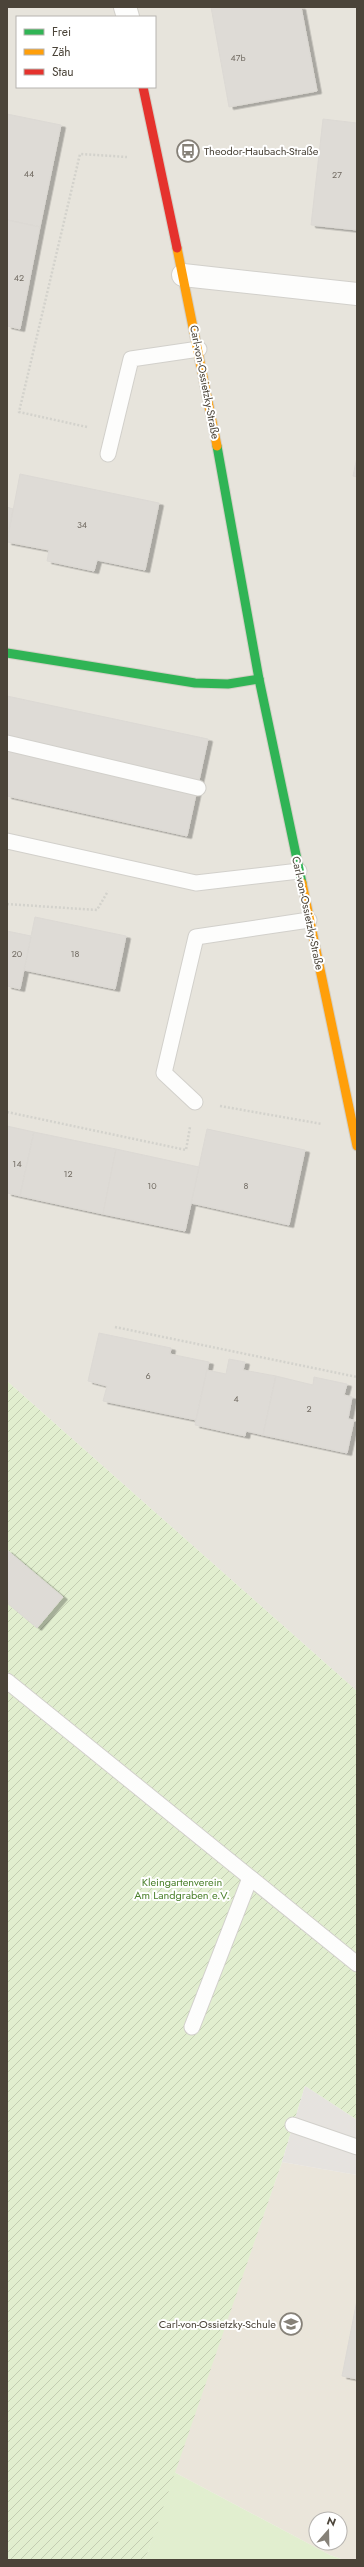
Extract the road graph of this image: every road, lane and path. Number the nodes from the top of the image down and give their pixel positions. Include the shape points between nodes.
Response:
1 (143, 88) edge
2 (160, 159) junction
3 (183, 275) junction
4 (357, 294) edge
5 (199, 350) junction
6 (113, 432) junction
7 (108, 454) dead end
8 (7, 653) edge
9 (259, 679) junction
10 (7, 743) edge
11 (198, 788) dead end
12 (7, 841) edge
13 (123, 866) junction
14 (299, 871) junction
15 (7, 904) edge
16 (309, 920) junction
17 (195, 1102) dead end
18 (357, 1146) edge
19 (114, 1327) dead end
20 (357, 1377) edge
21 (7, 1681) edge
22 (250, 1878) junction
23 (357, 1964) edge
24 (192, 2027) dead end
25 (293, 2125) dead end
26 (357, 2148) edge

1 - 2 street, Carl-von-Ossietzky-Straße
2 - 3 street, Carl-von-Ossietzky-Straße
2 - 6 path via 80,154 19,412
3 - 4 street
3 - 5 street, Carl-von-Ossietzky-Straße
5 - 6 lane via 132,359
5 - 9 street, Carl-von-Ossietzky-Straße
6 - 7 lane
8 - 9 street via 195,683 228,684
9 - 14 street, Carl-von-Ossietzky-Straße
10 - 11 lane
12 - 13 lane
13 - 14 lane via 196,883
13 - 15 path via 98,910
14 - 16 street, Carl-von-Ossietzky-Straße
16 - 17 lane via 196,937 164,1072
16 - 18 street, Carl-von-Ossietzky-Straße
19 - 20 path
21 - 22 lane
22 - 23 lane
22 - 24 lane
25 - 26 lane

